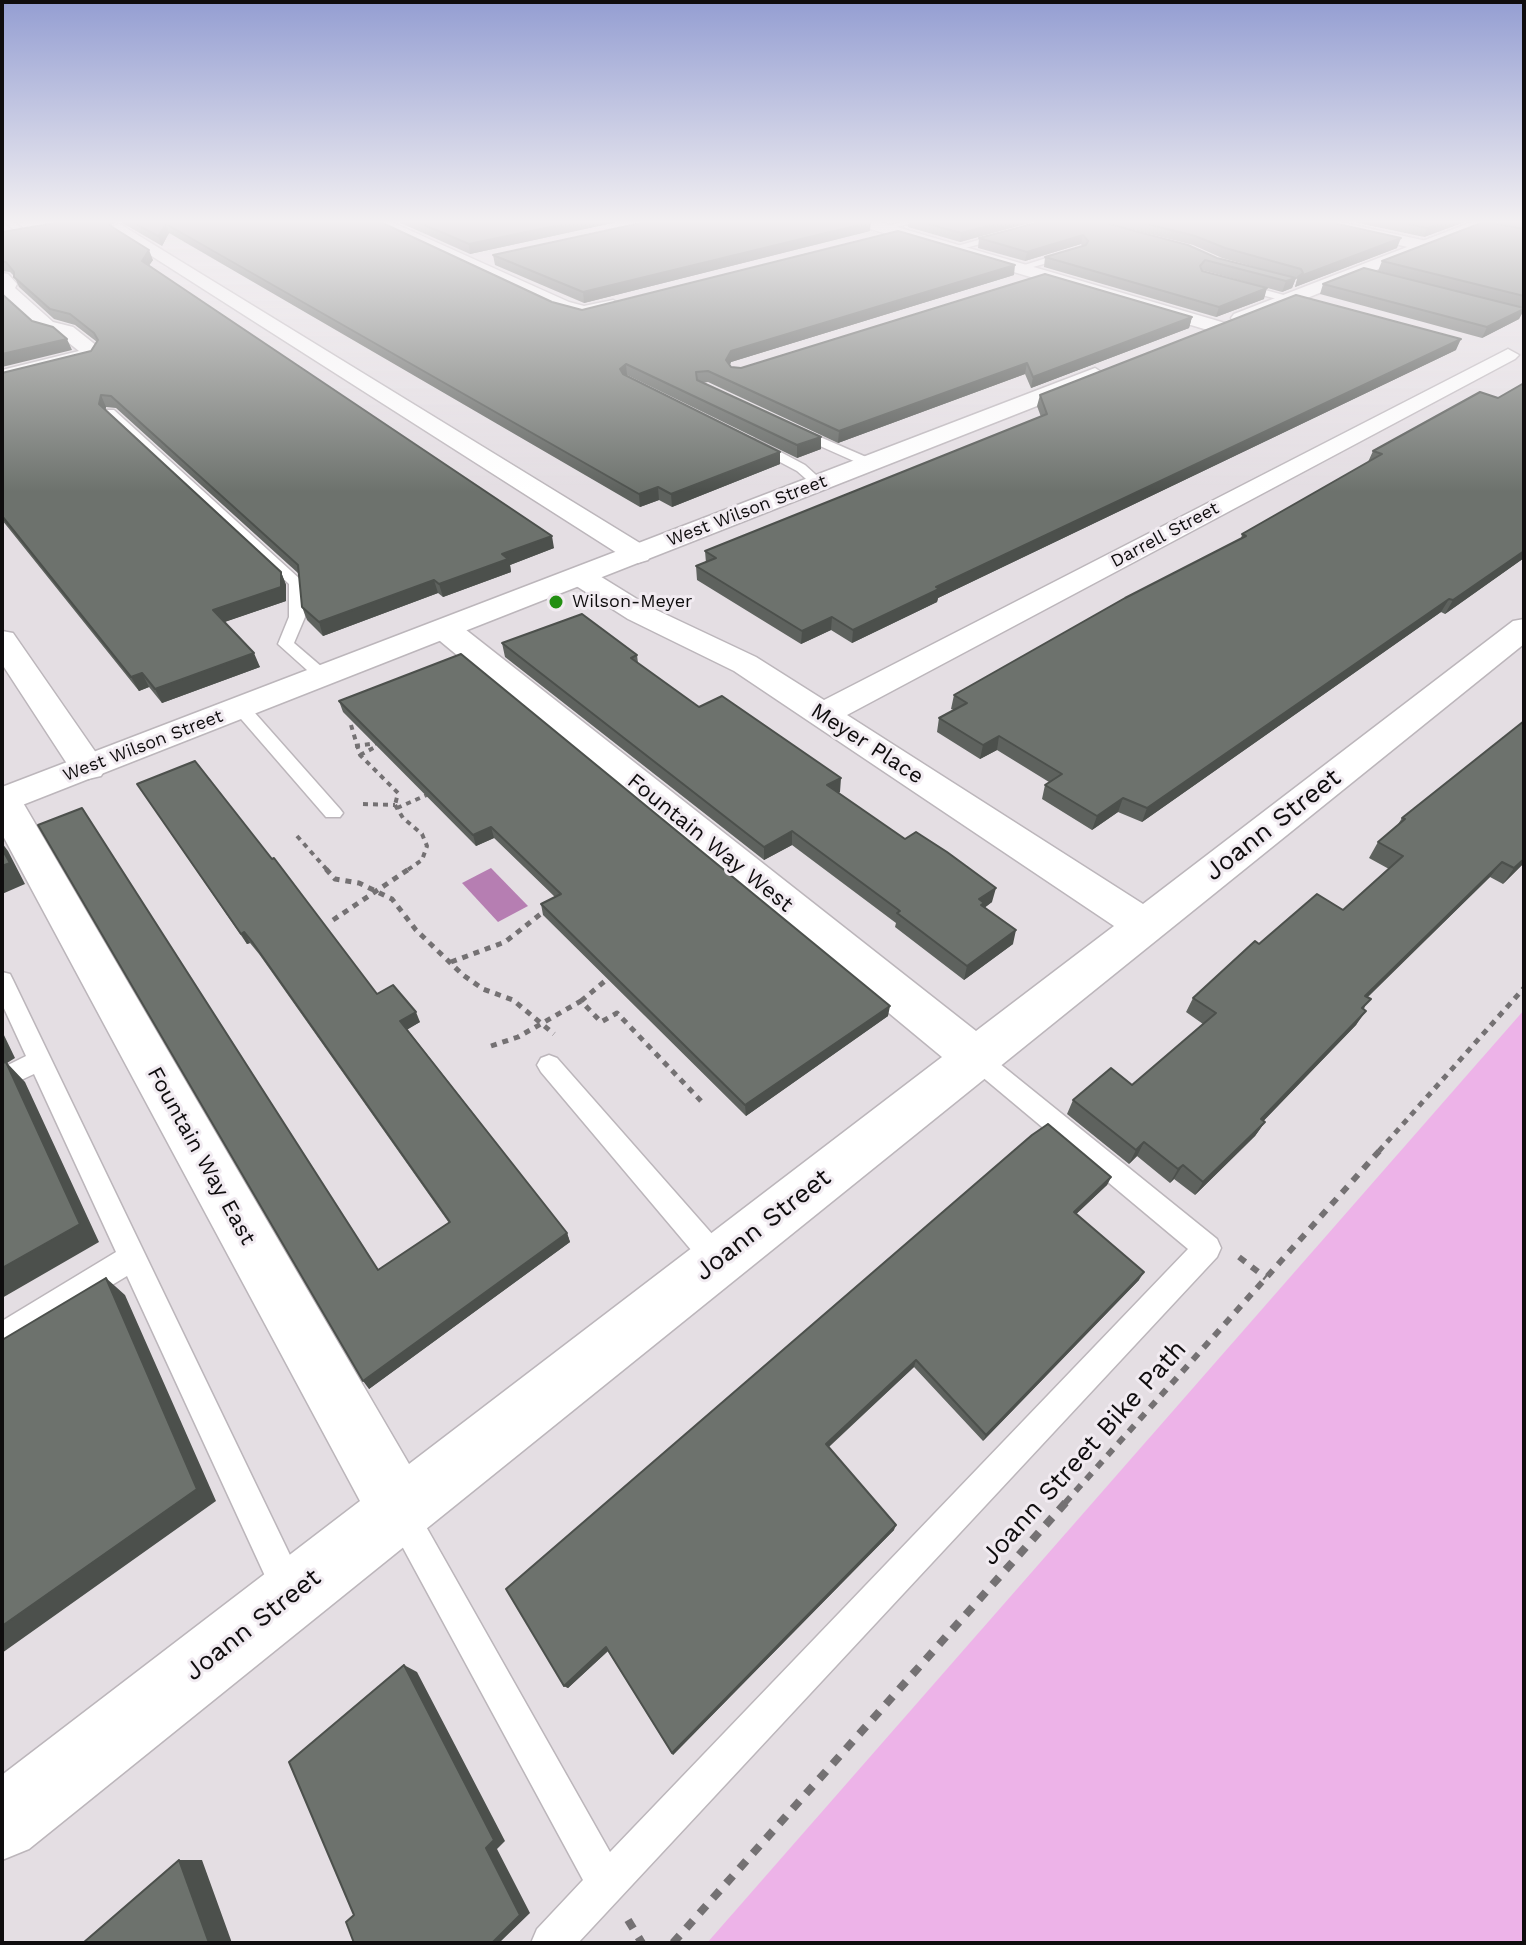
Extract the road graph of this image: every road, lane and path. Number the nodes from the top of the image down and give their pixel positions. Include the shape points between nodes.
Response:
1 (29, 311) edge
2 (250, 311) edge
3 (1163, 311) edge
4 (1253, 311) edge
5 (1218, 327) junction
6 (1182, 341) edge
7 (1479, 347) edge
8 (1516, 357) edge
9 (1127, 363) edge
10 (2, 377) edge
11 (110, 412) edge
12 (780, 424) edge
13 (740, 436) edge
14 (869, 463) junction
15 (819, 483) junction
16 (638, 554) junction
17 (580, 576) junction
18 (1524, 628) edge
19 (445, 629) junction
20 (2, 640) edge
21 (323, 676) junction
22 (241, 708) junction
23 (822, 715) junction
24 (351, 725) edge
25 (355, 746) junction
26 (360, 755) junction
27 (88, 768) junction
28 (438, 790) edge
29 (2, 801) edge
30 (363, 804) dead end
31 (396, 806) junction
32 (333, 813) dead end
33 (297, 836) dead end
34 (377, 891) junction
35 (557, 904) edge
36 (333, 920) dead end
37 (1145, 926) junction
38 (451, 962) junction
39 (614, 973) edge
40 (2, 980) edge
41 (1524, 988) edge
42 (581, 1001) junction
43 (539, 1024) junction
44 (562, 1038) dead end
45 (491, 1046) dead end
46 (976, 1058) junction
47 (39, 1061) junction
48 (549, 1065) dead end
49 (2, 1079) edge
50 (702, 1102) dead end
51 (131, 1258) junction
52 (718, 1261) junction
53 (2, 1337) edge
54 (400, 1510) junction
55 (291, 1595) junction
56 (2, 1822) edge
57 (607, 1885) junction
58 (551, 1943) edge
59 (673, 1943) edge

1 - 10 street via 46,326 66,331 90,350 88,355
2 - 16 street
3 - 5 street
4 - 5 street
5 - 6 street
7 - 8 street
8 - 23 street, Darrell Street
9 - 14 street, West Wilson Street
11 - 21 lane via 296,583 297,617 286,644
12 - 14 lane
13 - 15 lane via 782,456
14 - 15 street, West Wilson Street
15 - 16 street, West Wilson Street
16 - 17 street, West Wilson Street
17 - 19 street, West Wilson Street
17 - 23 street, Meyer Place via 639,613 745,664
18 - 37 street, Joann Street
19 - 21 street, West Wilson Street
19 - 46 street, Fountain Way West
20 - 27 street
21 - 22 street, West Wilson Street
22 - 27 street, West Wilson Street
22 - 32 lane
23 - 37 street, Meyer Place
24 - 25 path
25 - 26 path
25 - 26 path via 383,743
26 - 31 path via 398,793
27 - 29 street, West Wilson Street
28 - 31 path
29 - 54 street, Fountain Way East
30 - 31 path
31 - 34 path via 427,846 422,860
33 - 34 path via 335,879
34 - 36 path
34 - 38 path via 392,899
35 - 38 path via 505,942
37 - 46 street, Joann Street
38 - 43 path via 483,989 513,1000
39 - 42 path
40 - 47 lane
41 - 59 path, Joann Street Bike Path
42 - 43 path
42 - 50 path via 601,1022 617,1013
43 - 44 path
43 - 45 path
46 - 52 street, Joann Street
46 - 57 lane via 1207,1248
47 - 49 lane
47 - 51 lane
48 - 52 lane
51 - 53 lane
51 - 55 lane
52 - 54 street, Joann Street
54 - 55 street, Joann Street
54 - 57 lane
55 - 56 street, Joann Street
57 - 58 lane

